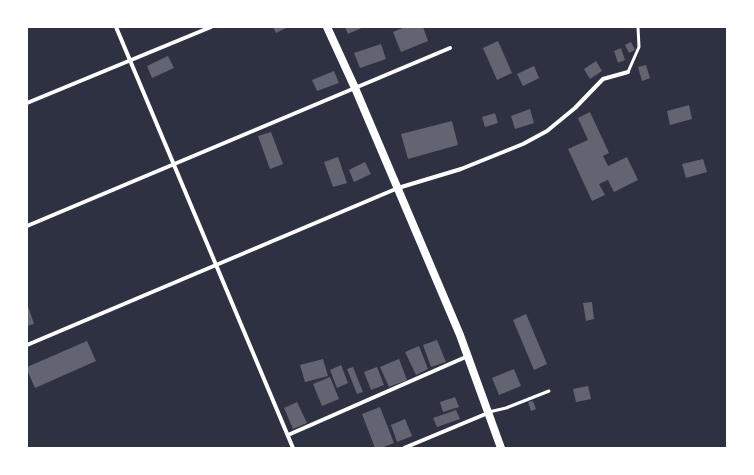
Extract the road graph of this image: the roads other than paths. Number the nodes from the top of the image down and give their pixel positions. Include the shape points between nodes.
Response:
1 (116, 27) edge
2 (211, 27) edge
3 (327, 27) edge
4 (638, 27) edge
5 (450, 48) dead end
6 (131, 61) junction
7 (628, 72) joint
8 (355, 88) junction
9 (27, 103) edge
10 (174, 164) junction
11 (398, 188) junction
12 (27, 226) edge
13 (215, 266) junction
14 (27, 345) edge
15 (468, 356) junction
16 (549, 391) dead end
17 (489, 412) junction
18 (288, 435) junction
19 (293, 448) edge
20 (404, 448) edge
21 (502, 448) edge

1 - 6 street
2 - 6 street
3 - 8 main road
4 - 7 lane via 639,47
5 - 8 street
6 - 9 street
6 - 10 street
7 - 11 street via 603,79 547,131 523,144 461,169
8 - 10 street
8 - 11 main road
10 - 12 street
10 - 13 street
11 - 13 street
11 - 15 main road
13 - 14 street
13 - 18 street
15 - 17 main road
15 - 18 street
16 - 17 lane
17 - 20 street
17 - 21 main road
18 - 19 street

